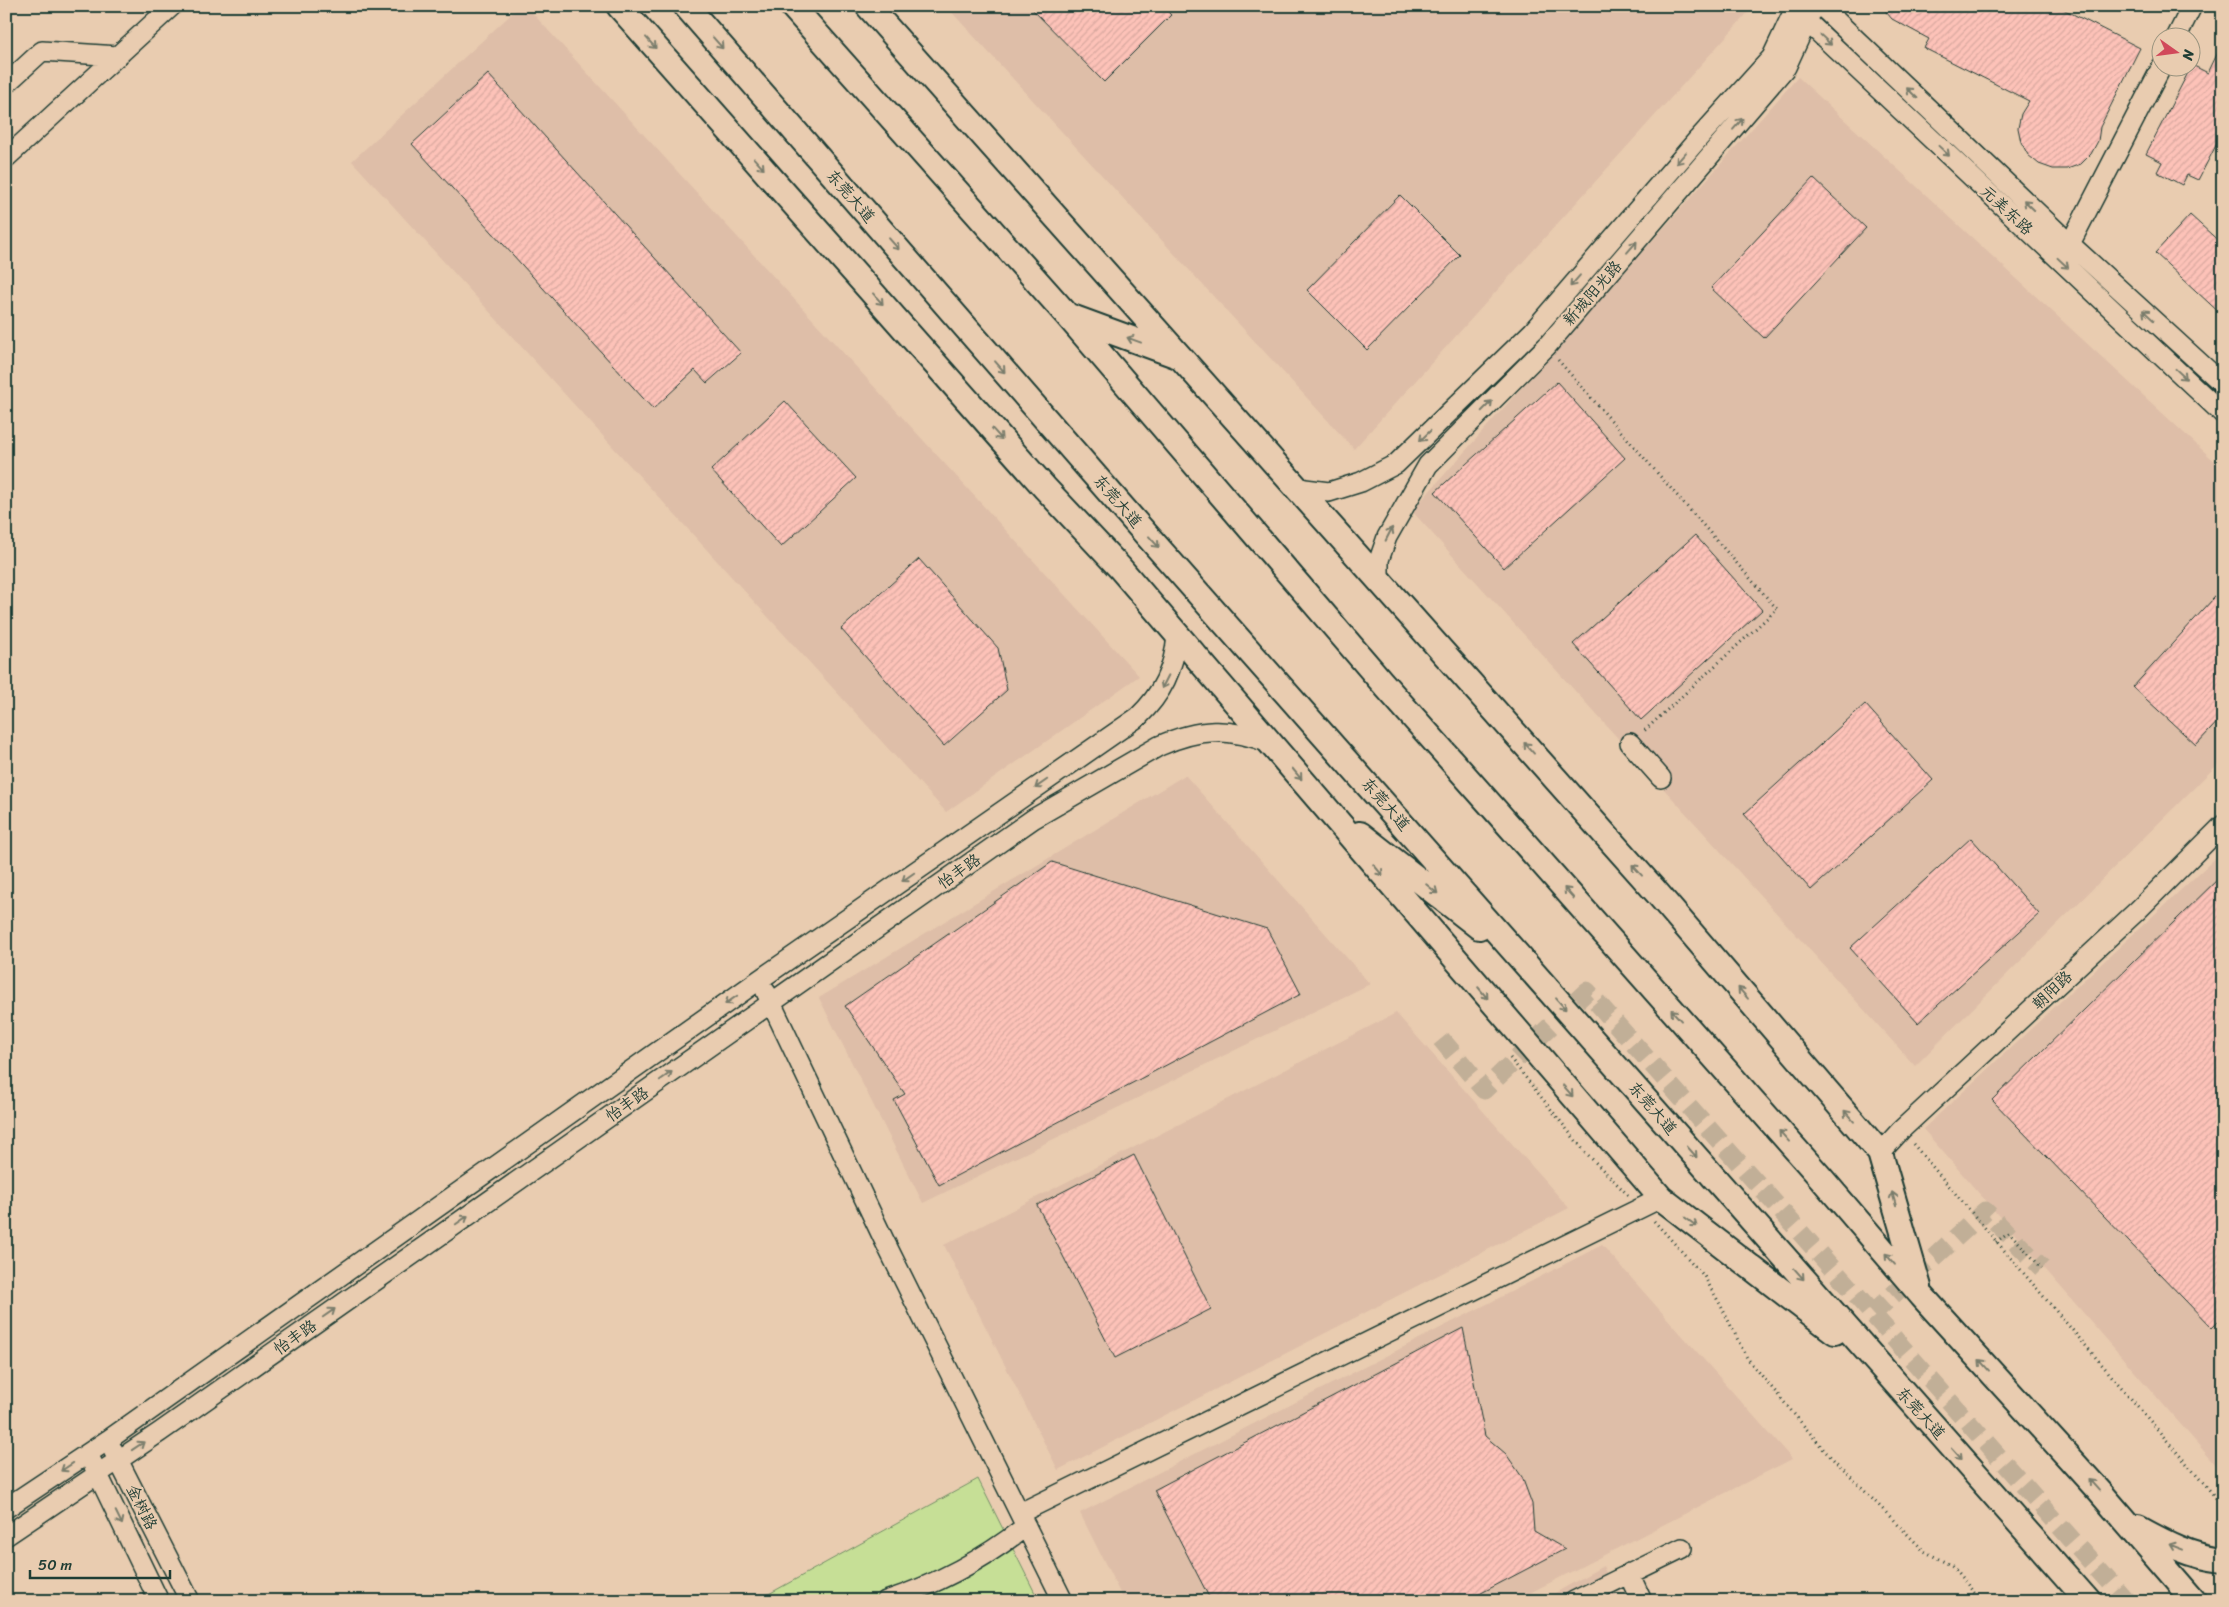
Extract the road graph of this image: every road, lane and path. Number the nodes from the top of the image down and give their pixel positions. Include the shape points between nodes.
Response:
1 (172, 6) edge
2 (619, 6) edge
3 (686, 6) edge
4 (792, 6) edge
5 (868, 6) edge
6 (1821, 6) edge
7 (2192, 6) edge
8 (1801, 10) edge
9 (2181, 28) edge
10 (118, 56) junction
11 (2156, 78) edge
12 (6, 84) edge
13 (6, 158) edge
14 (2070, 244) junction
15 (1067, 315) junction
16 (1546, 347) junction
17 (1180, 356) junction
18 (2223, 384) edge
19 (2223, 414) edge
20 (1298, 488) junction
21 (1380, 580) junction
22 (1177, 636) junction
23 (1270, 743) junction
24 (1630, 743) joint
25 (1661, 778) dead end
26 (1324, 806) junction
27 (2223, 825) edge
28 (1529, 967) junction
29 (760, 980) junction
30 (771, 1002) junction
31 (1510, 1041) junction
32 (1901, 1130) junction
33 (1880, 1153) junction
34 (1651, 1203) junction
35 (1996, 1242) junction
36 (2042, 1268) dead end
37 (1922, 1296) junction
38 (1878, 1365) junction
39 (108, 1440) junction
40 (88, 1453) junction
41 (118, 1460) junction
42 (98, 1474) junction
43 (2217, 1499) dead end
44 (6, 1508) edge
45 (1023, 1520) junction
46 (2126, 1522) junction
47 (6, 1536) edge
48 (1682, 1548) dead end
49 (2051, 1559) junction
50 (2223, 1560) edge
51 (1629, 1573) junction
52 (159, 1601) edge
53 (190, 1601) edge
54 (886, 1601) edge
55 (1063, 1601) edge
56 (1574, 1601) edge
57 (1642, 1601) edge
58 (1981, 1601) edge
59 (2069, 1601) edge
60 (2088, 1601) edge
61 (2194, 1601) edge

1 - 10 street
2 -> 22 main road
3 -> 28 main road, 东莞大道 via 1137,524
4 - 15 main road
5 - 17 main road
14 -> 6 street, 元美东路
7 - 9 street
16 -> 8 street, 新城阳光路 via 1786,67
8 -> 19 street, 元美东路
8 -> 20 street, 新城阳光路 via 1772,57 1533,331 1396,464 1361,482 1329,492
10 - 12 street via 42,51
10 - 13 street
11 - 14 street
18 -> 14 street, 元美东路
17 -> 15 main road
37 -> 15 main road via 1387,688
21 -> 16 street, 新城阳光路 via 1379,560 1387,537 1428,465
16 - 24 path via 1777,609
17 - 20 main road
20 - 21 main road
33 -> 21 main road via 1654,889
22 - 23 main road
22 -> 29 street, 怡丰路 via 1170,672 1162,689 1138,717
23 -> 26 main road
23 - 30 street, 怡丰路 via 1233,732 1214,731 1195,733 1159,746 1033,819
24 - 25 street
26 -> 28 main road
26 -> 31 main road
27 - 32 street, 朝阳路 via 2138,910
28 -> 38 main road, 东莞大道
29 - 30 street
29 -> 39 street, 怡丰路
41 -> 30 street, 怡丰路
30 - 45 street via 884,1240
31 -> 34 main road via 1536,1055
31 - 34 path via 1585,1152
32 - 33 street, 朝阳路
32 - 35 path
37 -> 33 main road
34 -> 38 main road
34 - 45 street
34 - 58 path via 1670,1237 1704,1276 1747,1358 1825,1451 1924,1551 1952,1566
35 - 36 path via 2009,1232
35 - 43 path
46 -> 37 main road
38 -> 49 main road, 东莞大道
39 - 40 street, 怡丰路
39 - 41 street, 金树路
40 - 42 street, 金树路
40 -> 44 street, 怡丰路
41 - 42 street, 怡丰路
41 - 53 street, 金树路
42 - 47 street, 怡丰路
42 -> 52 street, 金树路
45 - 54 street via 1002,1545 970,1565
45 - 55 street
50 -> 46 main road via 2172,1547
46 - 61 main road
48 - 51 street
49 - 59 main road
49 - 60 main road, 东莞大道
51 - 56 street
51 - 57 street

